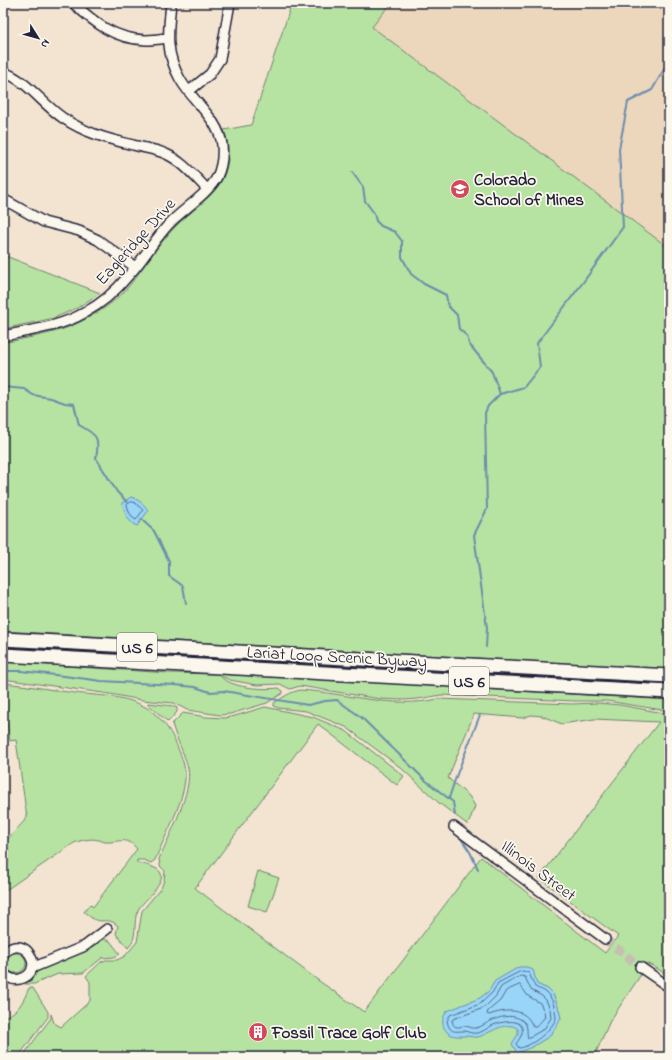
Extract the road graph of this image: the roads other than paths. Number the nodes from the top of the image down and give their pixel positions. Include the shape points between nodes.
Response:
1 (73, 3) edge
2 (171, 3) edge
3 (230, 3) edge
4 (167, 38) junction
5 (3, 72) edge
6 (189, 91) junction
7 (207, 189) junction
8 (3, 199) edge
9 (136, 267) junction
10 (3, 336) edge
11 (3, 639) edge
12 (271, 654) junction
13 (3, 655) edge
14 (269, 670) junction
15 (669, 676) edge
16 (669, 692) edge
17 (454, 827) dead end
18 (107, 929) dead end
19 (605, 939) tunnel mouth
20 (3, 954) edge
21 (30, 955) junction
22 (55, 958) junction
23 (640, 967) tunnel mouth
24 (32, 968) junction
25 (3, 973) edge
26 (669, 987) edge

1 - 4 street via 96,23 125,37 145,40
2 - 4 street, Eagleridge Drive
3 - 6 street via 220,59 213,72
4 - 6 street, Eagleridge Drive via 180,80
5 - 7 street via 14,76 50,109 74,125 106,139 168,154
6 - 7 street, Eagleridge Drive via 218,130 222,144 222,158 217,177
7 - 9 street, Eagleridge Drive via 170,222
8 - 9 street via 44,222 79,231 98,240
9 - 10 street, Eagleridge Drive via 111,294 83,314 52,326
11 - 12 highway, Lariat Loop Scenic Byway / US 6
12 - 14 highway
12 - 15 highway, Lariat Loop Scenic Byway / US 6
13 - 14 highway, Lariat Loop Scenic Byway / US 6
14 - 16 highway, Lariat Loop Scenic Byway / US 6
17 - 19 street, Illinois Street
18 - 22 street via 85,946
20 - 21 street via 16,947
21 - 22 street
21 - 24 street
22 - 24 street
23 - 26 street
24 - 25 street via 26,976 18,980 8,978

